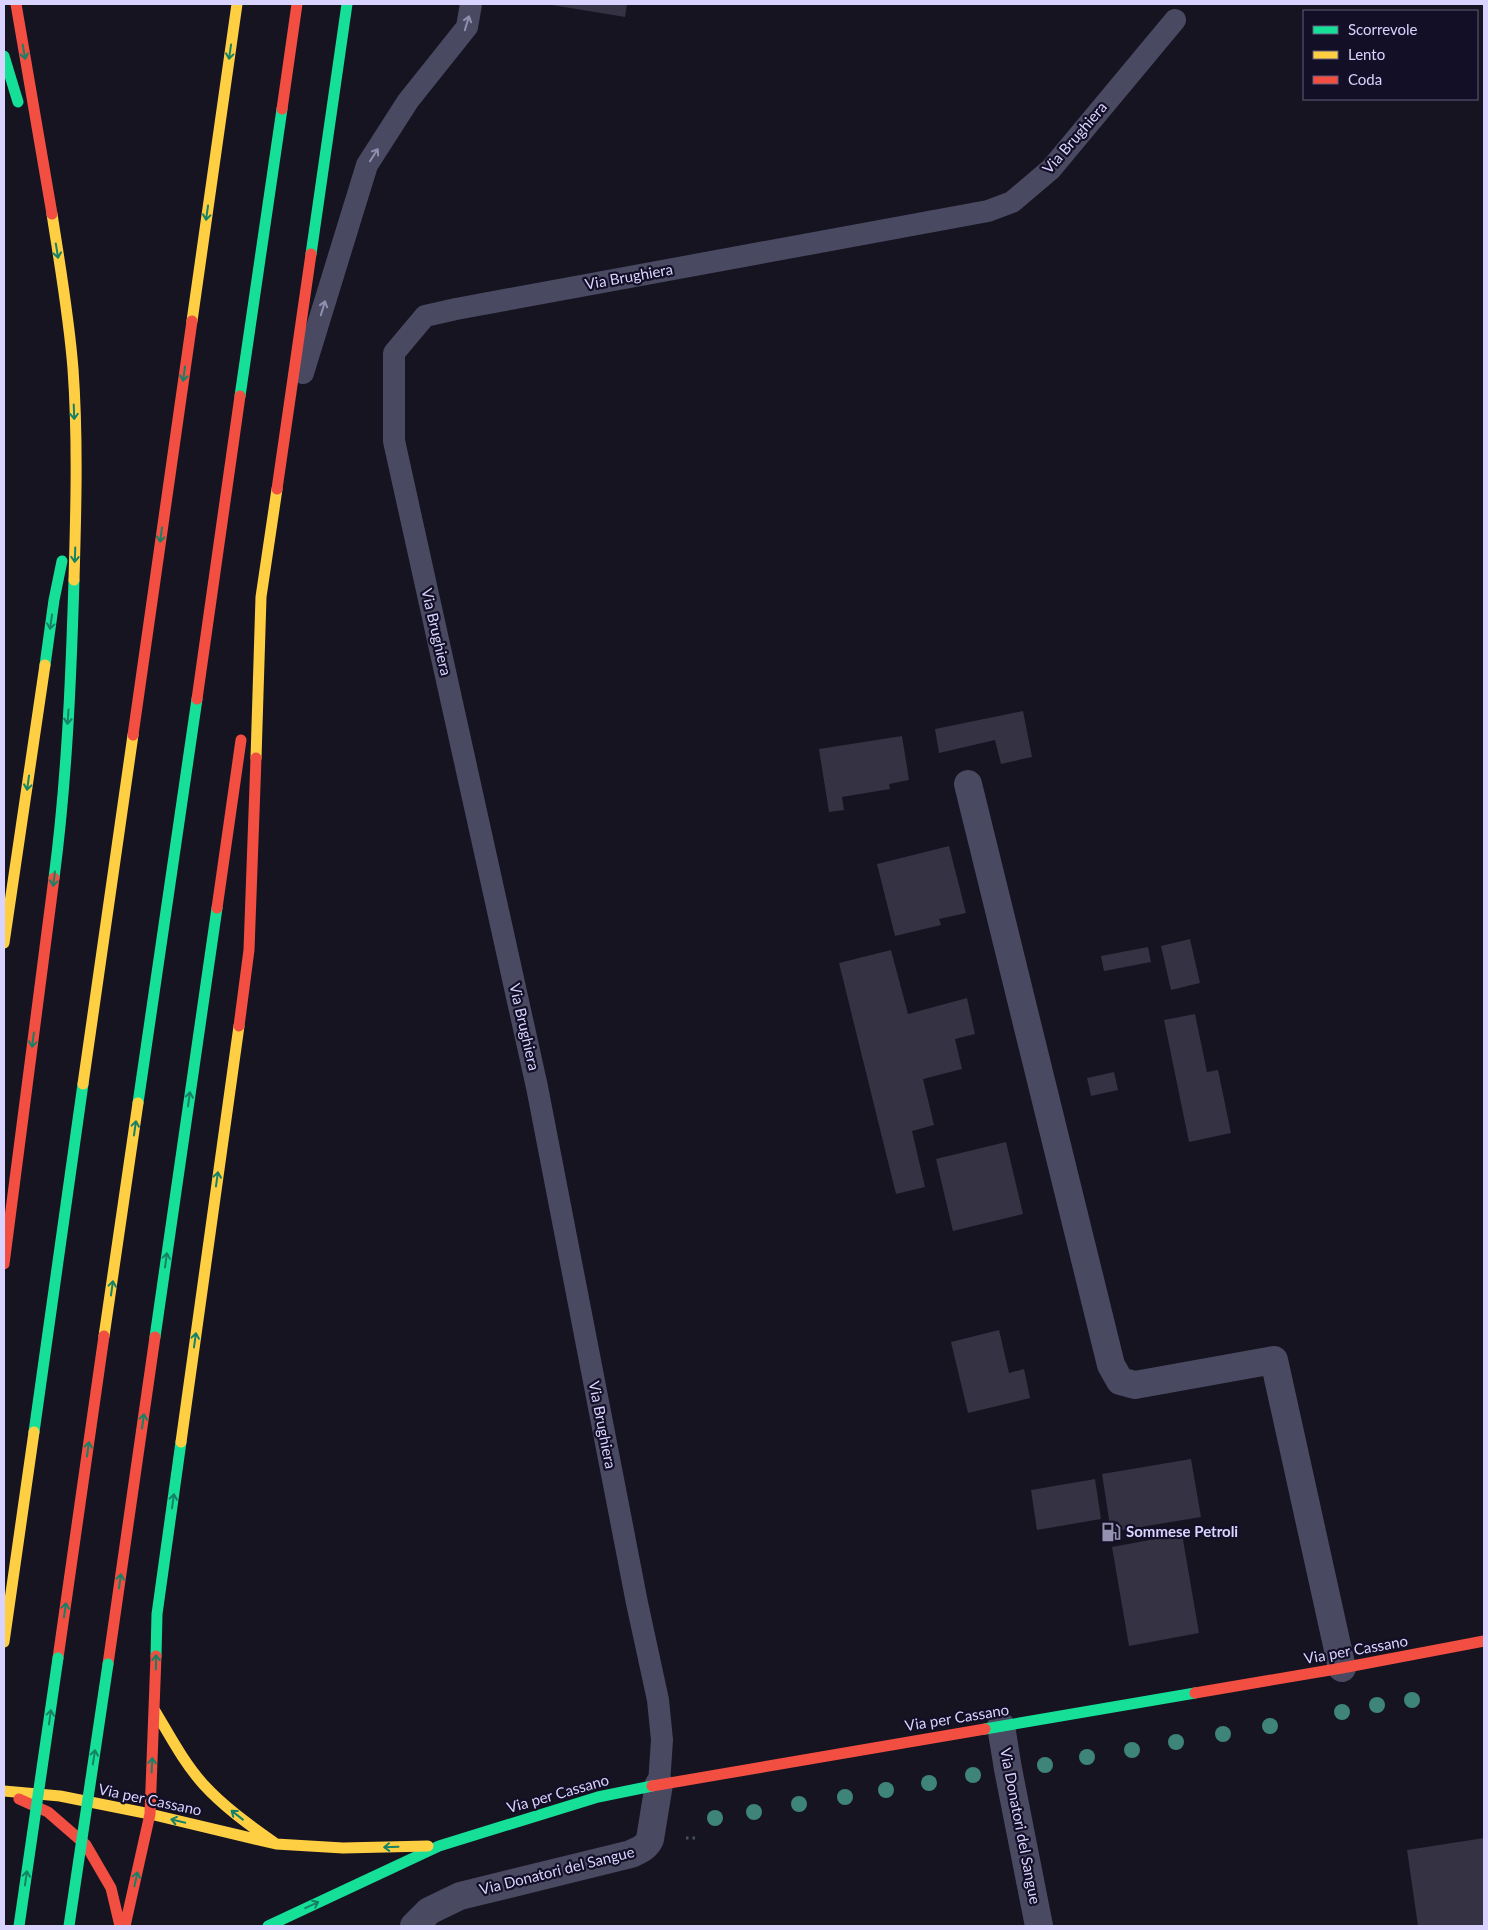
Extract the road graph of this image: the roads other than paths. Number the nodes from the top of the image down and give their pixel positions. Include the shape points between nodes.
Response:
1 (16, 4) edge
2 (237, 4) edge
3 (297, 4) edge
4 (347, 4) edge
5 (471, 4) edge
6 (1175, 20) dead end
7 (4, 56) edge
8 (50, 203) junction
9 (287, 422) junction
10 (77, 488) junction
11 (261, 597) junction
12 (246, 706) dead end
13 (243, 726) dead end
14 (968, 784) dead end
15 (4, 943) edge
16 (4, 1264) edge
17 (1484, 1641) edge
18 (4, 1642) edge
19 (1342, 1668) junction
20 (155, 1711) junction
21 (1002, 1726) junction
22 (659, 1784) junction
23 (4, 1791) edge
24 (150, 1814) junction
25 (276, 1844) junction
26 (439, 1846) junction
27 (20, 1926) edge
28 (69, 1926) edge
29 (120, 1926) edge
30 (125, 1926) edge
31 (268, 1926) edge
32 (414, 1926) edge
33 (1039, 1926) edge

1 -> 8 main road
2 -> 18 main road
27 -> 3 main road, bridge
4 - 9 main road
9 -> 5 lane via 367,165 408,101 467,27
6 - 22 lane, Via Brughiera via 1051,169 1012,202 978,213 425,316 394,353 394,441 537,1087 658,1700 662,1740
7 - 8 main road
8 -> 10 main road via 63,282 72,370
9 - 11 main road
10 -> 15 main road via 54,600
10 -> 16 main road via 72,651 61,826
11 - 12 main road
20 -> 11 main road via 158,1614 249,950
28 -> 13 main road, bridge
14 - 19 street via 1111,1365 1120,1380 1135,1385 1274,1360
17 - 19 main road, Via per Cassano
19 - 21 main road, Via per Cassano
24 -> 20 main road
25 -> 20 main road via 211,1793
21 - 22 main road, Via per Cassano
21 - 33 street, Via Donatori del Sangue
22 - 26 main road, Via per Cassano via 591,1799
22 - 32 street, Via Donatori del Sangue via 650,1839 640,1850 460,1896 429,1911
23 - 24 main road, Via per Cassano via 60,1796
23 - 29 main road via 48,1812 86,1845 111,1888
25 -> 24 main road, Via per Cassano
30 -> 24 main road
26 -> 25 main road, Via per Cassano via 308,1848
31 -> 26 main road, Via per Cassano

